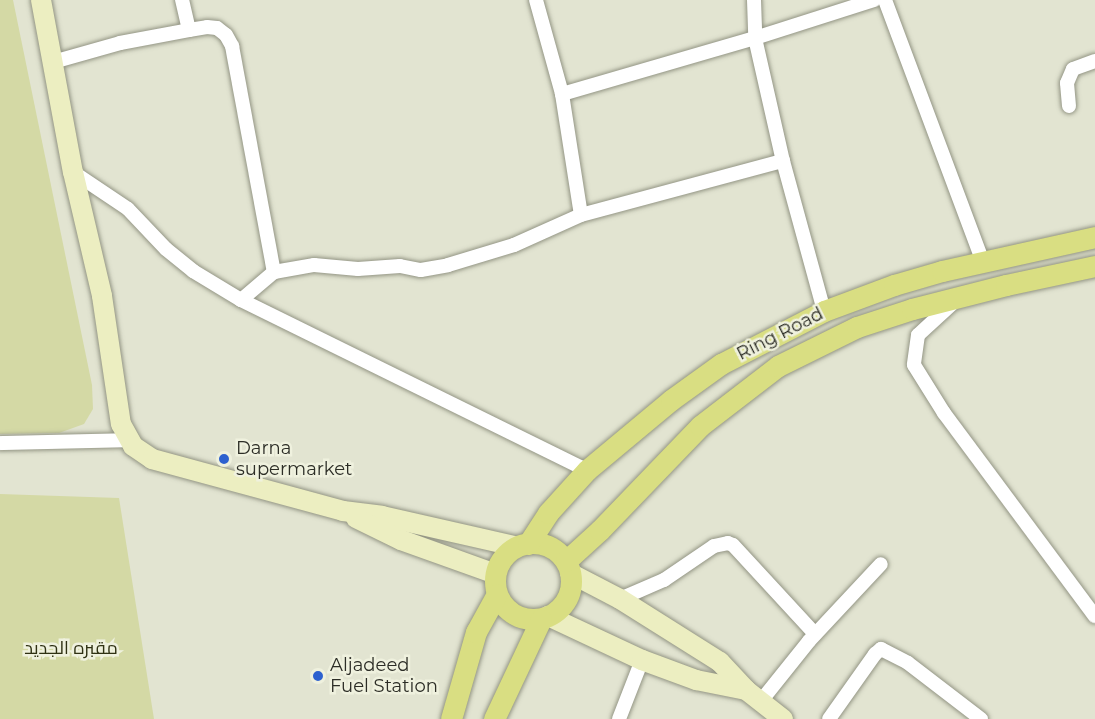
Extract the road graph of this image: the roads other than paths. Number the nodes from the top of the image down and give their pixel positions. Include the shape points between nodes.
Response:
1 (41, 0) edge
2 (182, 0) edge
3 (536, 0) edge
4 (754, 0) edge
5 (874, 0) edge
6 (885, 0) edge
7 (189, 30) junction
8 (754, 38) junction
9 (1095, 60) edge
10 (53, 62) junction
11 (562, 94) junction
12 (1069, 106) dead end
13 (783, 161) junction
14 (73, 172) junction
15 (581, 215) junction
16 (1095, 237) edge
17 (983, 262) junction
18 (1095, 267) edge
19 (274, 272) junction
20 (958, 297) junction
21 (241, 300) junction
22 (824, 310) junction
23 (128, 440) junction
24 (0, 443) edge
25 (587, 470) junction
26 (343, 511) junction
27 (523, 545) junction
28 (881, 564) dead end
29 (568, 567) junction
30 (496, 584) junction
31 (620, 600) junction
32 (1095, 616) edge
33 (544, 618) junction
34 (815, 634) junction
35 (642, 660) junction
36 (753, 695) junction
37 (451, 719) edge
38 (494, 719) edge
39 (620, 719) edge
40 (783, 719) edge
41 (829, 719) edge
42 (981, 719) edge

1 - 10 main road
2 - 7 street
3 - 11 street
4 - 8 street
5 - 8 street
6 - 17 street
7 - 10 street via 120,43
7 - 19 street via 217,28 232,46
8 - 11 street
8 - 13 street
9 - 12 street via 1073,69 1067,83
10 - 14 main road
11 - 15 street
13 - 15 street
13 - 22 street
14 - 21 street via 128,209 193,271
14 - 23 main road via 102,296 121,423
15 - 19 street via 505,248 448,265 421,270 400,266 358,269 314,265
16 - 17 main road, Ring Road
17 - 22 main road, Ring Road via 894,285
18 - 20 main road, Ring Road
19 - 21 street
20 - 29 main road, Ring Road via 857,327 778,366 700,426
20 - 32 street via 918,335 914,365 944,413
21 - 25 street
22 - 25 main road, Ring Road via 721,364
23 - 24 street
23 - 26 main road via 138,452 152,459
25 - 27 main road, Ring Road
26 - 27 main road
26 - 30 main road
27 - 29 main road via 549,547
27 - 30 main road via 503,558
28 - 34 street
29 - 31 main road
29 - 33 main road via 568,598 560,609
30 - 33 main road via 504,606 514,614 527,619
30 - 37 main road via 476,632
31 - 34 street via 664,580 714,546 728,543
31 - 36 main road via 720,662
33 - 35 main road
33 - 38 main road
34 - 36 street
35 - 36 main road
35 - 39 street
36 - 40 main road
41 - 42 street via 881,649 908,663

